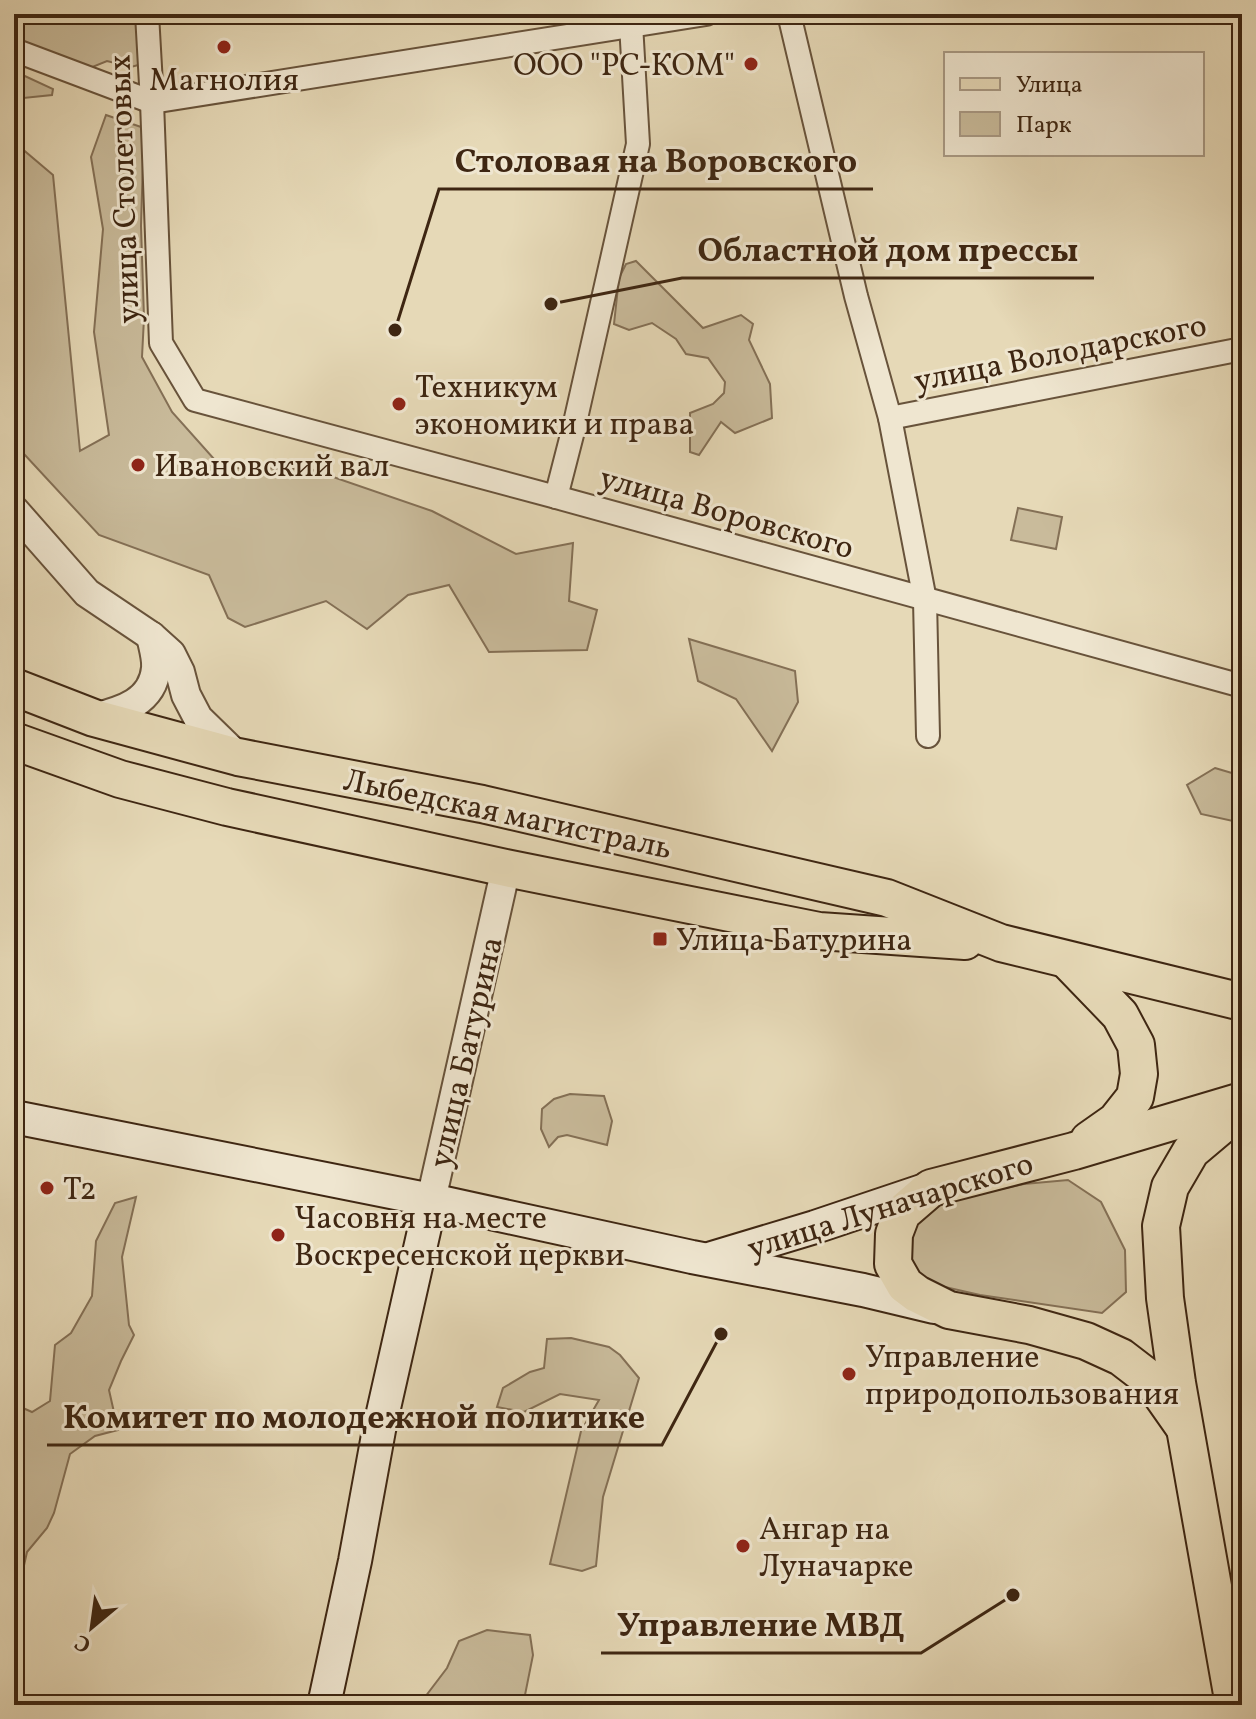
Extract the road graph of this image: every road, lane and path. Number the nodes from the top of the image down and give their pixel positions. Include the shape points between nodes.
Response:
1 (147, 14) edge
2 (706, 14) edge
3 (789, 14) edge
4 (631, 24) junction
5 (14, 50) edge
6 (152, 102) junction
7 (1242, 349) edge
8 (195, 400) joint
9 (890, 418) junction
10 (556, 497) junction
11 (14, 510) edge
12 (925, 600) junction
13 (151, 636) junction
14 (1242, 686) edge
15 (14, 687) edge
16 (94, 718) junction
17 (928, 736) dead end
18 (14, 741) edge
19 (238, 757) junction
20 (506, 868) junction
21 (1001, 943) junction
22 (1067, 960) junction
23 (1236, 998) edge
24 (1242, 1101) edge
25 (1242, 1108) edge
26 (14, 1117) edge
27 (1074, 1151) junction
28 (931, 1188) junction
29 (431, 1200) junction
30 (705, 1260) junction
31 (949, 1310) junction
32 (1184, 1427) junction
33 (324, 1705) edge
34 (1234, 1705) edge

1 - 6 street, улица Столетовых
2 - 4 street
3 - 9 street
4 - 6 street
4 - 10 street via 638,144
5 - 6 street
6 - 8 street, улица Столетовых via 161,343
7 - 9 street, улица Володарского
8 - 10 street, улица Воровского
9 - 12 street
10 - 12 street, улица Воровского
11 - 13 street via 87,593
12 - 14 street, улица Воровского
12 - 17 street
13 - 16 street via 157,667 151,687 123,711
13 - 19 street via 171,654 198,718
15 - 16 main road, Лыбедская магистраль
16 - 19 main road, Лыбедская магистраль
18 - 20 main road, Лыбедская магистраль via 135,783 227,807
19 - 21 main road, Лыбедская магистраль via 482,804 887,898
20 - 21 main road, Лыбедская магистраль via 819,931
20 - 29 street, улица Батурина
21 - 22 main road, Лыбедская магистраль
22 - 23 main road, Лыбедская магистраль
22 - 27 main road via 1120,1015 1136,1045 1139,1074 1135,1097 1116,1121
24 - 27 main road, улица Луначарского
25 - 32 main road via 1191,1151 1170,1187 1161,1226 1165,1298
26 - 29 main road, улица Луначарского
27 - 28 main road, улица Луначарского
28 - 30 main road, улица Луначарского
28 - 31 main road via 902,1213 894,1234 893,1264 905,1285
29 - 30 main road, улица Луначарского
29 - 33 main road, улица Батурина
30 - 31 main road, улица Луначарского
31 - 32 main road, улица Луначарского via 1029,1325 1121,1357 1151,1380
32 - 34 main road

